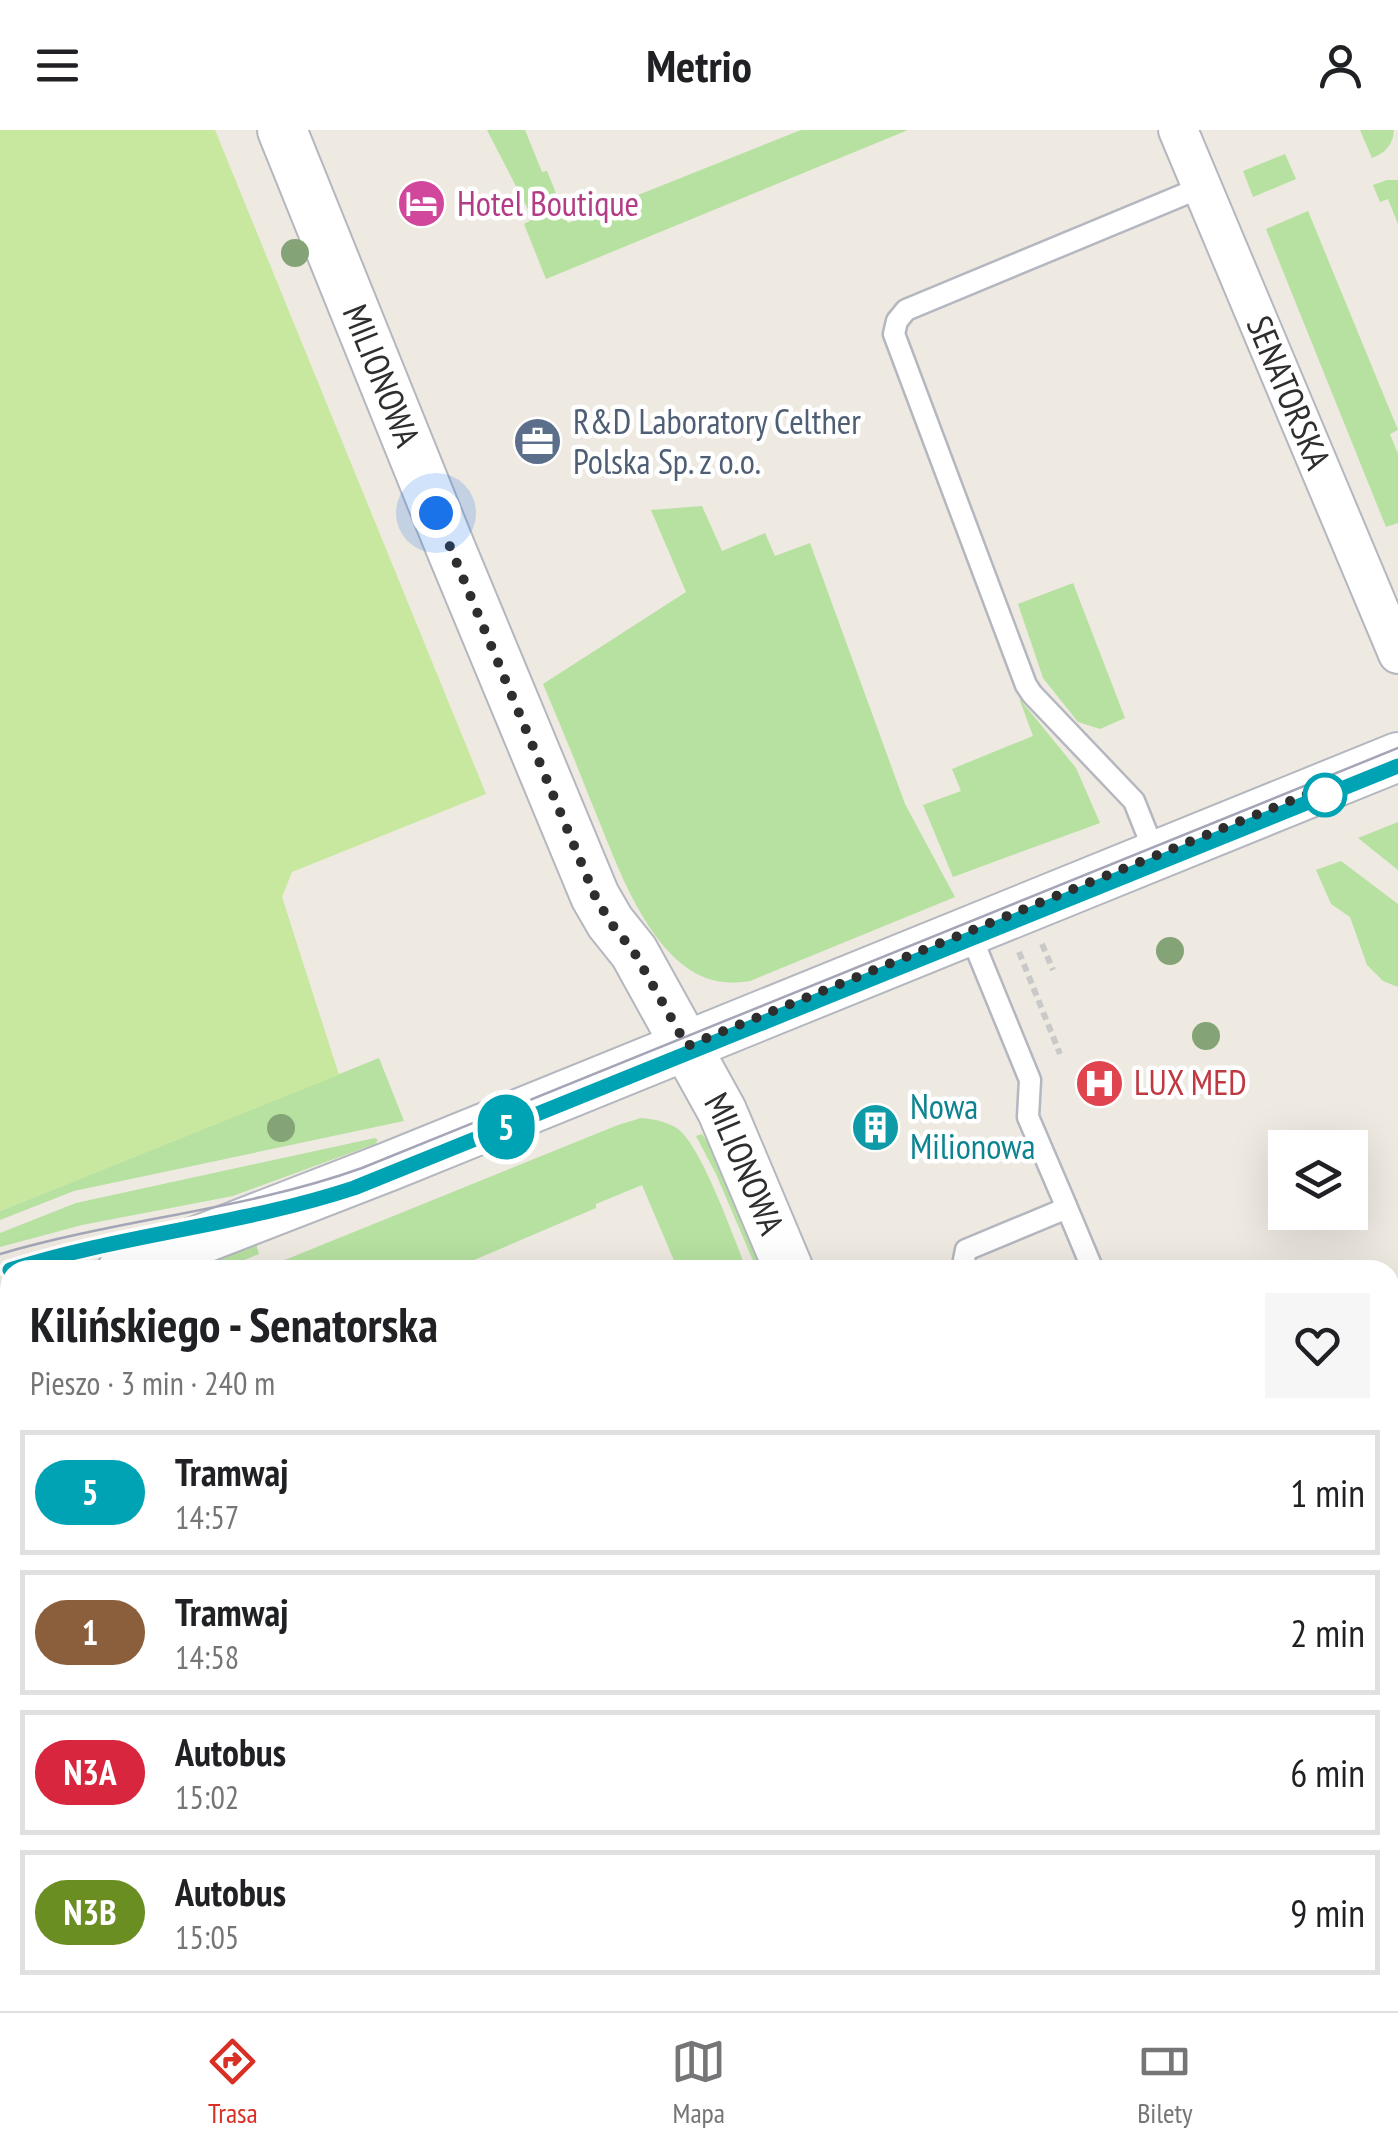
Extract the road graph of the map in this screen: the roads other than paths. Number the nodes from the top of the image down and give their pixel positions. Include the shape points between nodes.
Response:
1 (282, 130) edge
2 (1178, 130) edge
3 (1202, 187) junction
4 (1398, 654) edge
5 (1398, 757) edge
6 (1156, 856) junction
7 (969, 931) junction
8 (687, 1046) junction
9 (1067, 1208) junction
10 (148, 1260) edge
11 (785, 1260) edge
12 (964, 1260) edge
13 (1089, 1260) edge

1 - 8 street, MILIONOWA via 595,896
2 - 3 street, SENATORSKA
3 - 4 street, SENATORSKA
3 - 6 lane via 906,310 894,334 1026,685 1134,801
5 - 6 street
6 - 7 street
7 - 8 street
7 - 9 lane via 1030,1080 1028,1118
8 - 10 street
8 - 11 street, MILIONOWA
9 - 12 lane via 966,1250
9 - 13 lane

